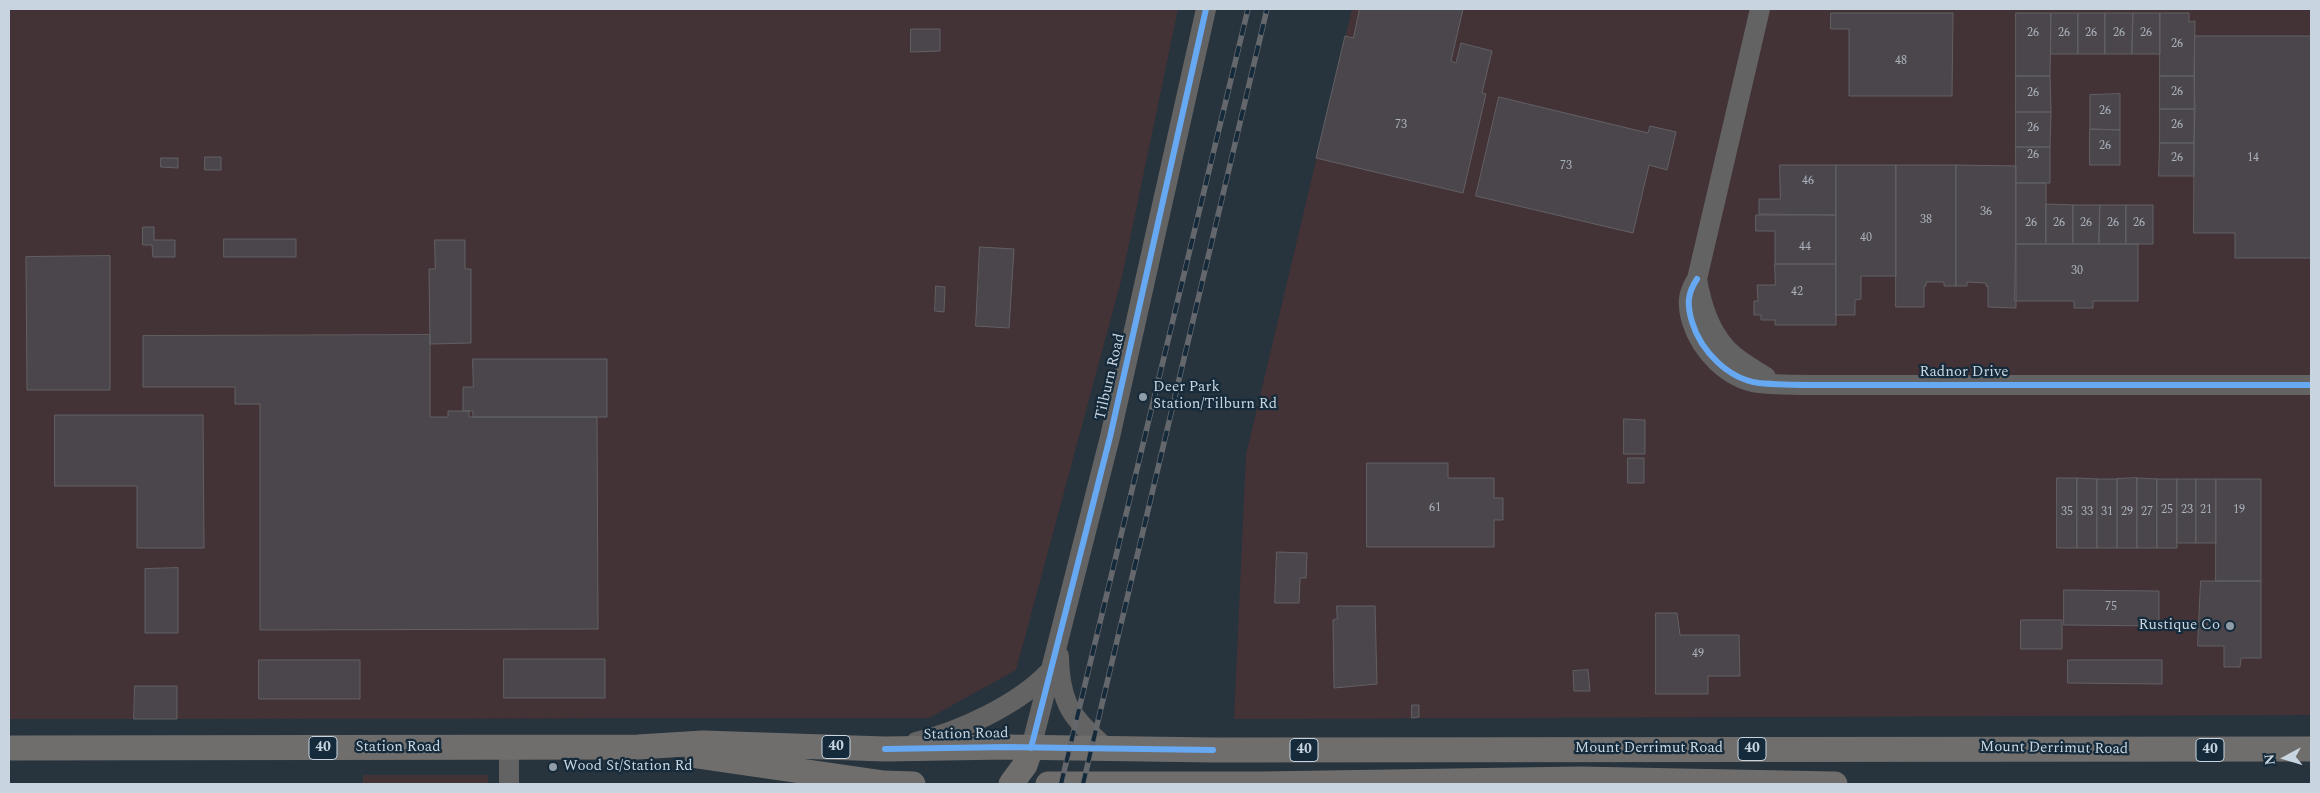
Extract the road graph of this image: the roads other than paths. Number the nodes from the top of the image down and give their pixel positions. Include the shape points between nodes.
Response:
1 (1206, 9) edge
2 (1760, 9) edge
3 (2311, 385) edge
4 (1059, 637) junction
5 (1048, 673) junction
6 (2311, 735) edge
7 (787, 746) junction
8 (638, 747) junction
9 (9, 748) edge
10 (509, 748) junction
11 (1031, 748) junction
12 (885, 749) junction
13 (1107, 749) junction
14 (2311, 749) edge
15 (1396, 750) junction
16 (2137, 750) junction
17 (791, 777) edge
18 (1395, 781) junction
19 (509, 784) edge
20 (884, 784) edge
21 (913, 784) edge
22 (1011, 784) edge
23 (1048, 784) edge
24 (1073, 784) edge
25 (1835, 784) edge

1 - 4 street, Tilburn Road via 1110,437
2 - 3 street, Radnor Drive via 1697,279 1689,290 1687,308 1695,334 1711,356 1731,373 1758,383 1820,385
4 - 5 street, Tilburn Road
4 - 13 street via 1061,688 1069,709
5 - 11 street, Tilburn Road
5 - 12 street via 1013,699 964,726 941,736
6 - 16 main road via 2255,734
7 - 8 main road, Station Road / 40 via 703,743
7 - 12 main road, Station Road / 40
7 - 17 street
8 - 10 main road, Station Road / 40
8 - 17 main road, Station Road / 40
9 - 10 main road, Station Road / 40
10 - 19 street
11 - 12 main road, Station Road / 40
11 - 13 main road, Station Road / 40
11 - 22 main road via 1025,765
11 - 24 main road via 1041,772
12 - 20 main road
13 - 15 main road, Mount Derrimut Road / 40
14 - 16 main road, Mount Derrimut Road / 40
15 - 16 main road, Mount Derrimut Road / 40
15 - 18 main road
17 - 20 main road, Station Road / 40
18 - 24 main road, Mount Derrimut Road / 40
18 - 25 main road, Mount Derrimut Road / 40 via 1580,779
20 - 21 main road, Station Road / 40
23 - 24 main road, 40

